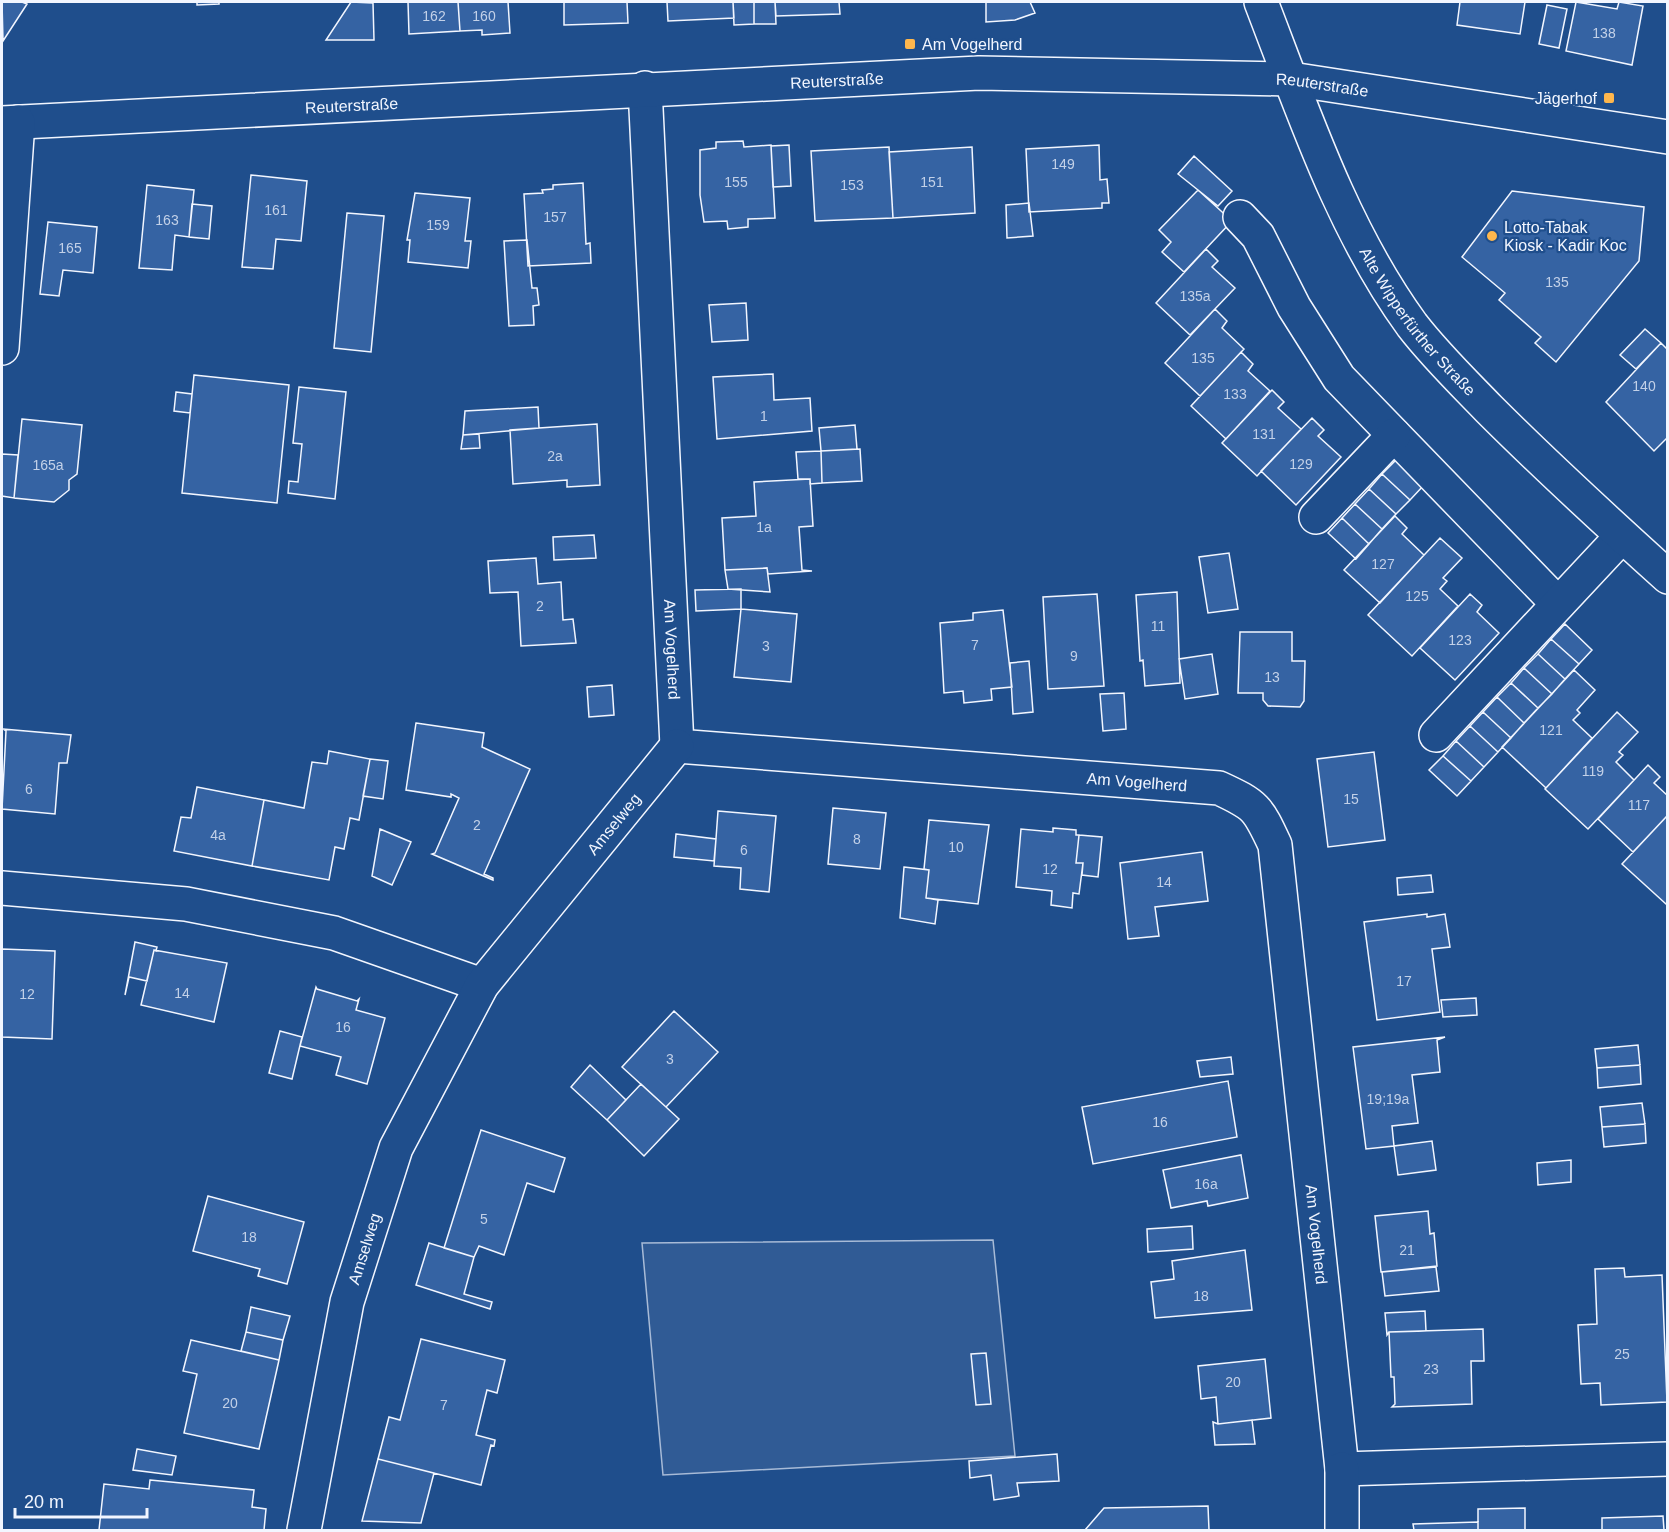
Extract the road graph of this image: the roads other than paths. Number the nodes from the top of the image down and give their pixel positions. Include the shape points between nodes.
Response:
1 (1261, 2) edge
2 (1291, 79) junction
3 (645, 88) junction
4 (10, 123) edge
5 (1668, 137) edge
6 (1240, 217) dead end
7 (2, 348) edge
8 (1394, 435) junction
9 (1316, 517) dead end
10 (1622, 536) junction
11 (1668, 577) edge
12 (1558, 604) junction
13 (1436, 735) dead end
14 (677, 746) junction
15 (2, 888) edge
16 (482, 985) junction
17 (1668, 1459) edge
18 (1342, 1469) junction
19 (304, 1530) edge
20 (1342, 1530) edge

1 - 2 street, Alte Wipperfürther Straße
2 - 3 street, Reuterstraße via 979,73
2 - 5 street, Reuterstraße
2 - 10 street, Alte Wipperfürther Straße via 1348,216 1374,267 1413,326 1521,441
3 - 4 street, Reuterstraße
3 - 14 street, Am Vogelherd
4 - 7 street
6 - 8 street via 1258,236 1294,307 1339,378
8 - 9 street
8 - 12 street
10 - 11 street, Alte Wipperfürther Straße
10 - 12 street
12 - 13 street
14 - 16 street, Amselweg
14 - 18 street, Am Vogelherd via 1219,788 1250,802 1275,845
15 - 16 street via 186,904 334,933
16 - 19 street, Amselweg via 393,1159 347,1302
17 - 18 street
18 - 20 street

